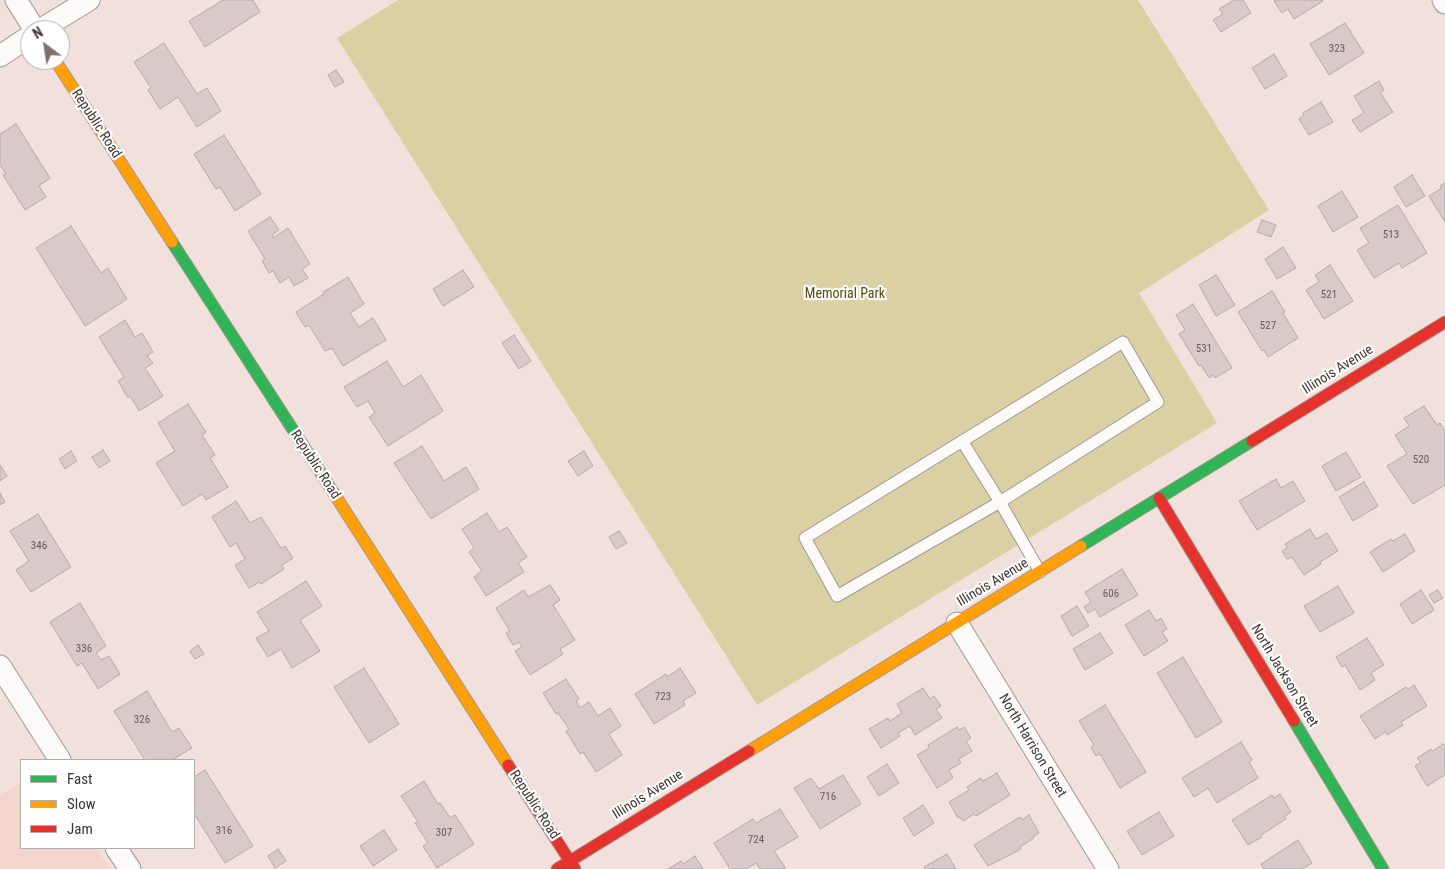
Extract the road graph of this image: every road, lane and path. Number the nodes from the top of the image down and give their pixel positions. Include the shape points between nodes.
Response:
1 (16, 0) edge
2 (89, 0) edge
3 (29, 20) edge
4 (56, 20) edge
5 (20, 43) edge
6 (0, 56) edge
7 (61, 70) edge
8 (1445, 322) edge
9 (962, 442) junction
10 (1159, 498) junction
11 (1000, 502) junction
12 (1040, 572) junction
13 (957, 622) junction
14 (0, 666) edge
15 (59, 759) edge
16 (117, 849) edge
17 (572, 865) edge
18 (130, 869) edge
19 (557, 869) edge
20 (1108, 869) edge
21 (1383, 869) edge

1 - 3 street
2 - 4 street
5 - 6 street
7 - 17 street, Republic Road
8 - 10 street, Illinois Avenue
9 - 11 lane
9 - 11 lane via 804,538 838,596
9 - 11 lane via 1123,342 1158,402
10 - 12 street, Illinois Avenue
10 - 21 street, North Jackson Street
11 - 12 lane
12 - 13 street, Illinois Avenue
13 - 17 street, Illinois Avenue
13 - 20 street, North Harrison Street
14 - 15 street
16 - 18 street
17 - 19 street, Illinois Avenue

